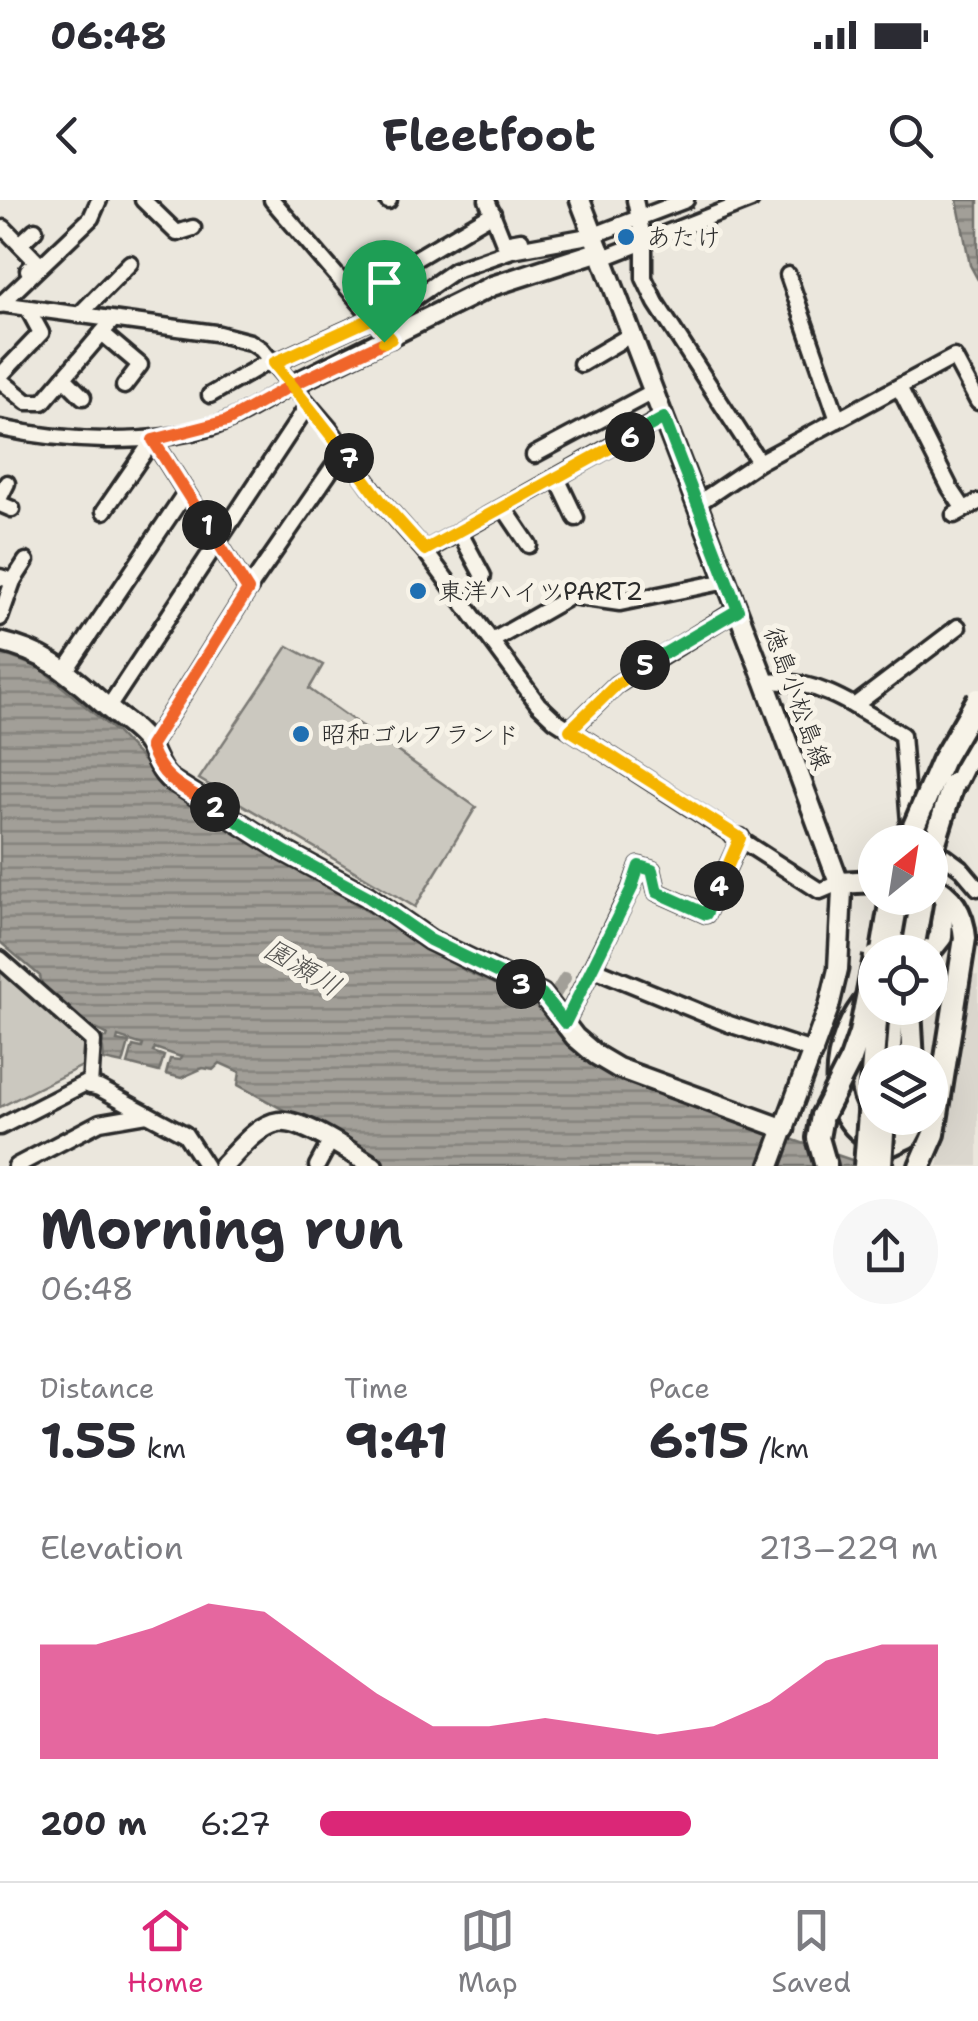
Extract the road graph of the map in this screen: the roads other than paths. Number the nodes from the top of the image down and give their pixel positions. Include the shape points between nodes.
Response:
1 (99, 200) edge
2 (143, 200) edge
3 (272, 200) edge
4 (580, 200) edge
5 (634, 200) edge
6 (686, 200) edge
7 (751, 200) edge
8 (725, 204) edge
9 (490, 206) edge
10 (639, 219) junction
11 (4, 228) dead end
12 (193, 228) dead end
13 (34, 230) dead end
14 (596, 241) junction
15 (644, 242) junction
16 (20, 244) junction
17 (130, 263) dead end
18 (371, 264) dead end
19 (788, 275) dead end
20 (382, 284) junction
21 (0, 303) edge
22 (394, 306) junction
23 (28, 309) junction
24 (79, 315) junction
25 (373, 318) junction
26 (114, 320) junction
27 (102, 333) junction
28 (632, 334) junction
29 (391, 339) junction
30 (274, 363) junction
31 (581, 364) dead end
32 (0, 378) edge
33 (64, 378) junction
34 (292, 385) junction
35 (124, 386) dead end
36 (899, 386) junction
37 (654, 391) junction
38 (210, 394) dead end
39 (83, 396) dead end
40 (978, 402) edge
41 (308, 405) junction
42 (664, 418) junction
43 (838, 420) junction
44 (0, 428) edge
45 (153, 440) junction
46 (344, 450) junction
47 (534, 455) dead end
48 (759, 462) junction
49 (557, 478) junction
50 (7, 483) dead end
51 (185, 493) junction
52 (4, 504) edge
53 (697, 504) junction
54 (504, 508) junction
55 (965, 508) edge
56 (104, 510) dead end
57 (576, 518) dead end
58 (460, 532) junction
59 (218, 542) junction
60 (529, 545) dead end
61 (425, 550) junction
62 (26, 560) dead end
63 (483, 576) dead end
64 (6, 579) edge
65 (727, 580) junction
66 (248, 590) junction
67 (738, 610) junction
68 (0, 618) edge
69 (958, 628) dead end
70 (492, 641) junction
71 (0, 642) edge
72 (66, 670) junction
73 (766, 682) junction
74 (978, 699) edge
75 (854, 706) junction
76 (108, 708) junction
77 (570, 730) junction
78 (978, 736) edge
79 (150, 746) junction
80 (953, 784) junction
81 (906, 825) edge
82 (914, 825) edge
83 (936, 825) edge
84 (940, 825) edge
85 (740, 838) junction
86 (948, 858) edge
87 (858, 884) edge
88 (841, 887) junction
89 (978, 888) edge
90 (858, 891) edge
91 (948, 897) edge
92 (0, 959) edge
93 (592, 968) junction
94 (970, 970) edge
95 (858, 1012) edge
96 (561, 1016) junction
97 (861, 1025) edge
98 (875, 1025) edge
99 (815, 1052) junction
100 (90, 1086) junction
101 (147, 1114) junction
102 (0, 1127) edge
103 (858, 1131) edge
104 (784, 1132) junction
105 (861, 1135) edge
106 (883, 1135) edge
107 (908, 1135) edge
108 (330, 1142) junction
109 (16, 1166) edge
110 (206, 1166) edge
111 (223, 1166) edge
112 (317, 1166) edge
113 (374, 1166) edge
114 (770, 1166) edge
115 (826, 1166) edge
116 (865, 1166) edge
117 (881, 1166) edge
118 (920, 1166) edge

1 - 21 street via 91,218
2 - 12 street via 177,233
3 - 25 street
4 - 14 street, 徳島小松島線
5 - 10 street
6 - 10 street
7 - 8 street
8 - 15 street
9 - 14 street via 504,243 560,235
9 - 20 street
10 - 14 street
10 - 15 street
11 - 16 street
13 - 16 street
14 - 15 street
14 - 22 street via 512,250 456,270
14 - 28 street, 徳島小松島線
14 - 29 street
15 - 48 street via 644,278 656,303
16 - 21 street via 37,262
17 - 24 street
18 - 20 street
19 - 43 street
20 - 22 street
21 - 23 street
22 - 25 street
23 - 24 street
23 - 32 street via 41,333
24 - 26 street
25 - 29 street
25 - 30 street
26 - 27 street
26 - 30 street via 237,337
27 - 33 street
27 - 35 street via 140,365
28 - 31 street
28 - 37 street, 徳島小松島線
29 - 34 street
30 - 34 street
30 - 38 street
32 - 33 street via 27,402 43,402
33 - 39 street
34 - 41 street
34 - 45 street via 227,421
36 - 40 street via 954,357
36 - 43 street
36 - 55 street
37 - 42 street, 徳島小松島線
37 - 47 street
41 - 46 street
41 - 59 street
42 - 49 street
42 - 53 street, 徳島小松島線
43 - 48 street
44 - 45 street
45 - 51 street
45 - 56 street
46 - 61 street
46 - 66 street
48 - 53 street
49 - 54 street
49 - 57 street
50 - 52 street
51 - 59 street
51 - 72 street
53 - 65 street, 徳島小松島線
54 - 58 street
54 - 60 street
58 - 61 street
58 - 63 street
59 - 66 street
59 - 76 street
61 - 70 street
62 - 64 street
64 - 68 street
65 - 67 street, 徳島小松島線
65 - 70 street via 620,603 572,596
66 - 79 street
67 - 73 street, 徳島小松島線
67 - 77 street via 625,679
69 - 75 street
70 - 77 street via 538,704
71 - 72 street via 35,651
72 - 76 street
73 - 75 street via 789,680
73 - 88 street, 徳島小松島線
74 - 82 main road, bridge
75 - 81 street via 902,735
76 - 79 street
77 - 85 street
78 - 80 main road
79 - 96 street via 168,778 430,940 542,994
80 - 83 main road, bridge
80 - 84 main road, bridge
85 - 88 street via 820,891
85 - 93 street via 706,914 657,892 652,870 639,866
86 - 89 street
87 - 88 main road
88 - 90 main road
88 - 99 street, 徳島小松島線 via 838,969
91 - 94 main road via 962,917
92 - 100 street via 93,1041
93 - 96 street
93 - 99 street
94 - 118 main road via 934,1134
95 - 103 main road, bridge via 836,1068
96 - 104 street via 596,1055 618,1068
97 - 115 main road, bridge via 819,1128
98 - 116 main road, bridge
99 - 104 street, 徳島小松島線
100 - 101 street
100 - 102 street
101 - 109 street via 100,1122
101 - 110 street via 185,1134
104 - 114 street, 徳島小松島線
105 - 107 main road, bridge via 897,1144
106 - 117 main road, bridge
108 - 111 street via 279,1122 247,1140
108 - 112 street
108 - 113 street

